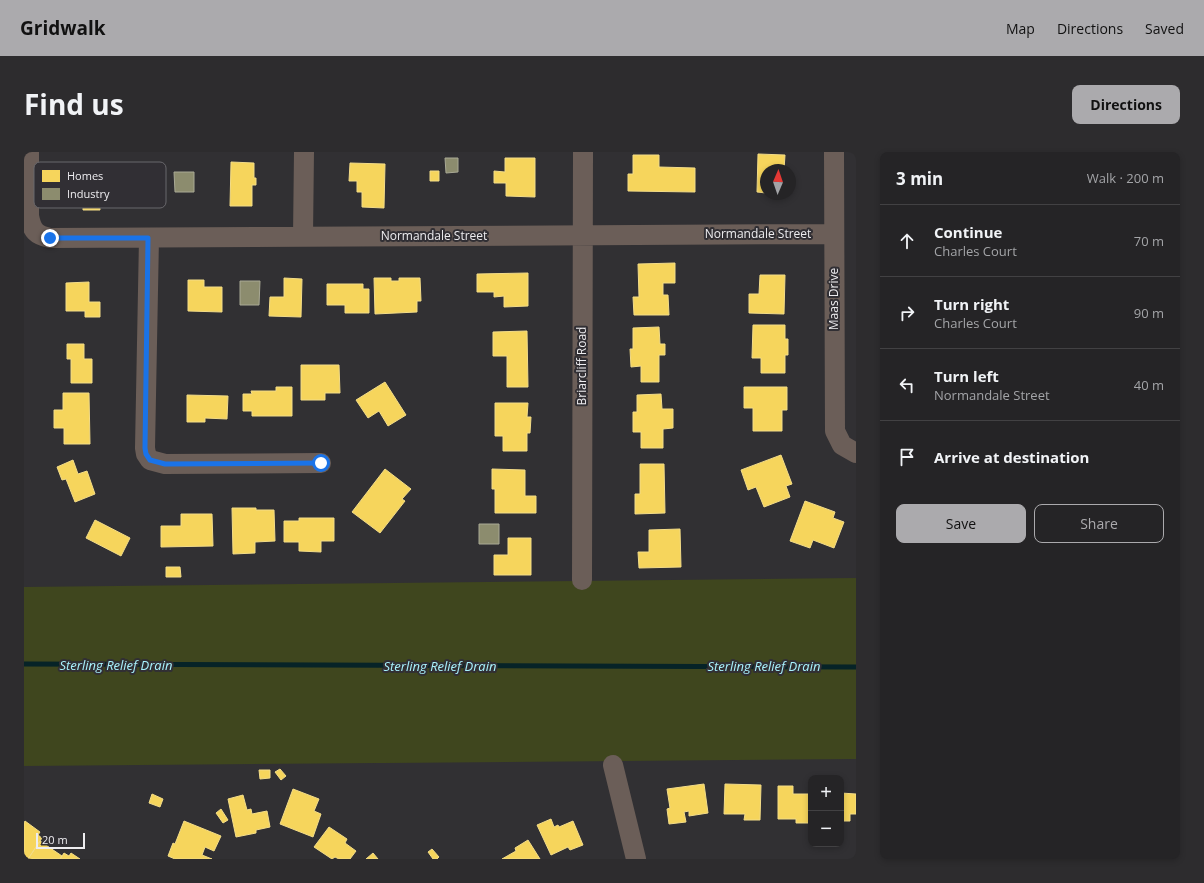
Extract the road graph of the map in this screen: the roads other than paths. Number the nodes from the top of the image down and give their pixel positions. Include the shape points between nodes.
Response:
1 (29, 152) edge
2 (304, 152) edge
3 (583, 152) edge
4 (834, 152) edge
5 (834, 234) junction
6 (304, 236) junction
7 (583, 236) junction
8 (148, 238) junction
9 (849, 449) edge
10 (321, 463) dead end
11 (582, 580) dead end
12 (613, 765) dead end
13 (636, 859) edge

1 - 8 street, Normandale Street via 29,216 35,232 50,238
2 - 6 street
3 - 7 street, Briarcliff Road
4 - 5 street, Maas Drive
5 - 7 street, Normandale Street
5 - 9 street, Maas Drive via 834,422 835,431
6 - 7 street, Normandale Street
6 - 8 street, Normandale Street
7 - 11 street, Briarcliff Road
8 - 10 street via 145,448 150,460 165,464
12 - 13 street

